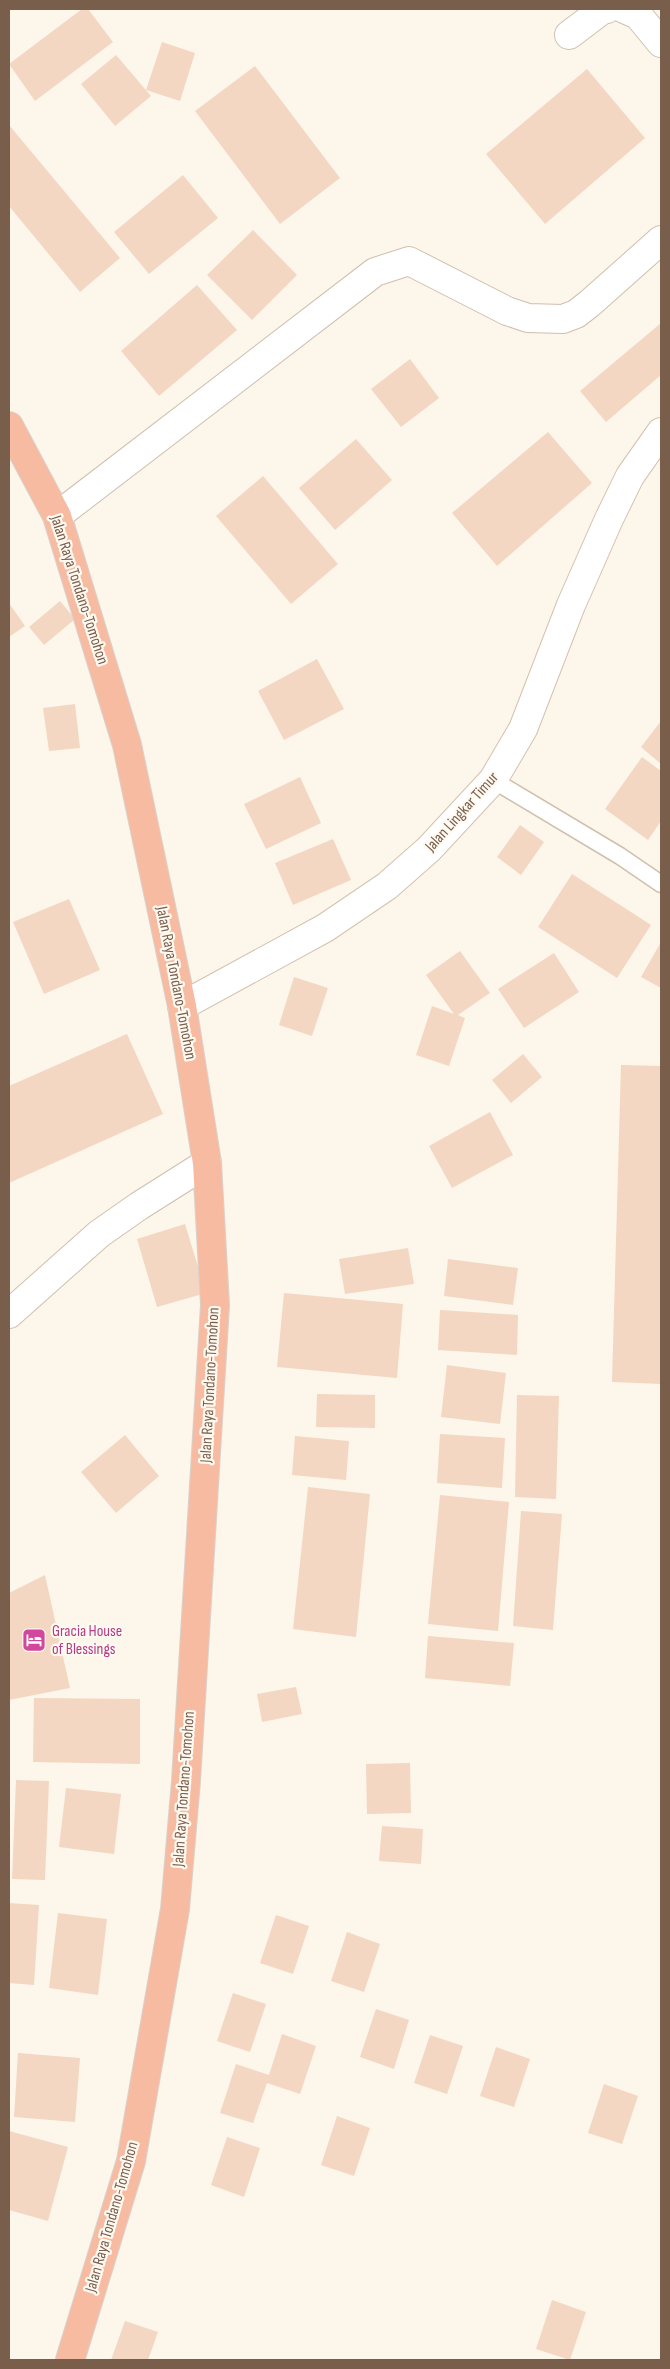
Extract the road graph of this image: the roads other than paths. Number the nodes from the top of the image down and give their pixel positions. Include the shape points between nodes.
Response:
1 (607, 9) edge
2 (624, 9) edge
3 (569, 34) dead end
4 (661, 43) edge
5 (661, 240) edge
6 (9, 426) edge
7 (660, 434) edge
8 (57, 516) junction
9 (493, 780) junction
10 (661, 884) edge
11 (182, 1006) junction
12 (207, 1163) junction
13 (9, 1314) edge
14 (70, 2360) edge

1 - 3 street
2 - 4 street via 638,16
5 - 8 street via 589,304 563,319 528,318 507,312 408,261 375,272
6 - 8 highway, Jalan Raya Tondano-Tomohon
7 - 9 street, Jalan Lingkar Timur via 630,476 609,519 571,605 523,729
8 - 11 highway, Jalan Raya Tondano-Tomohon via 127,745
9 - 10 lane
9 - 11 street, Jalan Lingkar Timur via 429,849 387,886 325,928
11 - 12 highway, Jalan Raya Tondano-Tomohon
12 - 13 street via 99,1234
12 - 14 highway, Jalan Raya Tondano-Tomohon via 215,1305 186,1781 175,1909 132,2161

